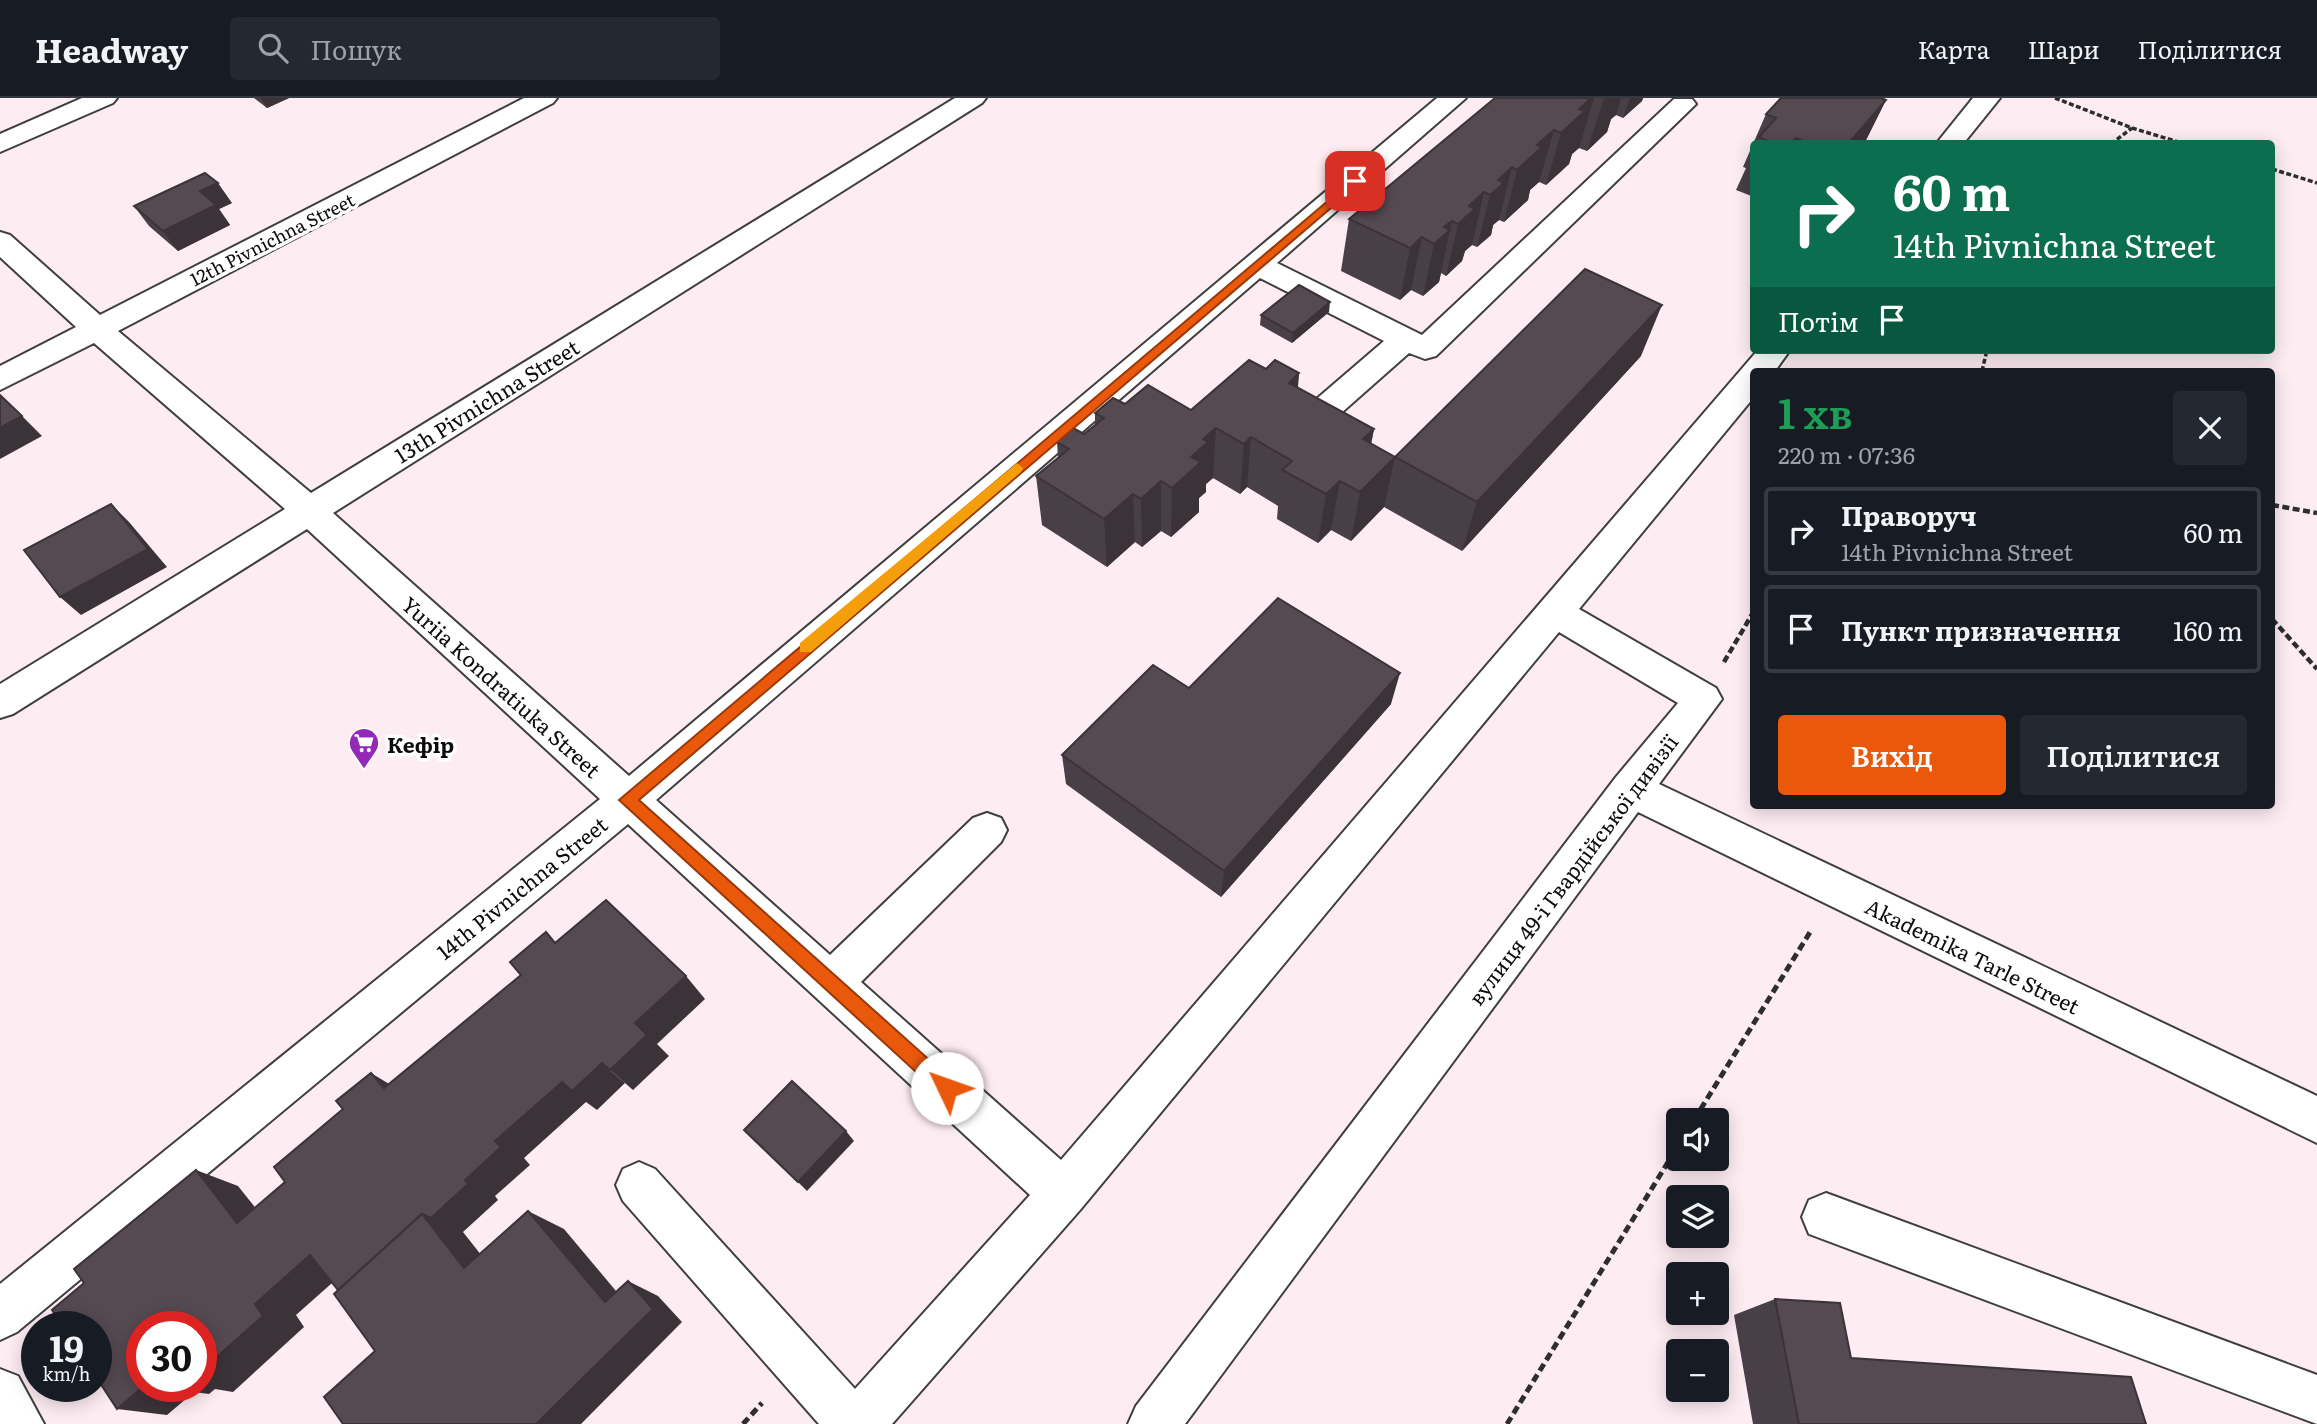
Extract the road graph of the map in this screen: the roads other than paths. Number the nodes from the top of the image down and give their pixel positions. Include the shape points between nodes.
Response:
1 (104, 98) edge
2 (544, 98) edge
3 (973, 98) edge
4 (1453, 98) edge
5 (1987, 98) edge
6 (1683, 104) dead end
7 (1952, 140) edge
8 (0, 144) edge
9 (0, 241) edge
10 (1256, 264) junction
11 (97, 329) junction
12 (1406, 339) junction
13 (1772, 354) edge
14 (1760, 368) edge
15 (0, 379) edge
16 (1750, 381) edge
17 (1368, 443) edge
18 (308, 510) junction
19 (1555, 612) junction
20 (0, 703) edge
21 (1630, 789) junction
22 (628, 800) junction
23 (987, 830) dead end
24 (831, 983) junction
25 (2317, 1120) edge
26 (639, 1185) dead end
27 (1063, 1193) junction
28 (1826, 1217) dead end
29 (0, 1315) edge
30 (0, 1394) edge
31 (2317, 1400) edge
32 (18, 1424) edge
33 (853, 1424) edge
34 (858, 1424) edge
35 (1154, 1424) edge

1 - 8 street
2 - 11 street, 12th Pivnichna Street
3 - 18 street, 13th Pivnichna Street
4 - 10 street, 14th Pivnichna Street
5 - 7 street
6 - 12 street via 1425,349
9 - 11 street, Yuriia Kondratiuka Street
10 - 12 street
10 - 22 street, 14th Pivnichna Street
11 - 15 street, 12th Pivnichna Street
11 - 18 street, Yuriia Kondratiuka Street
12 - 17 street via 1317,416
13 - 14 street
16 - 19 street
18 - 20 street, 13th Pivnichna Street
18 - 22 street, Yuriia Kondratiuka Street
19 - 21 street, вулиця 49-ї Гвардійської дивізії via 1703,699
19 - 27 street
21 - 25 street, Akademika Tarle Street
21 - 35 street, вулиця 49-ї Гвардійської дивізії
22 - 24 street, Yuriia Kondratiuka Street
22 - 29 street, 14th Pivnichna Street
23 - 24 street
24 - 27 street, Yuriia Kondratiuka Street
26 - 33 street
27 - 34 street
28 - 31 street
30 - 32 street

